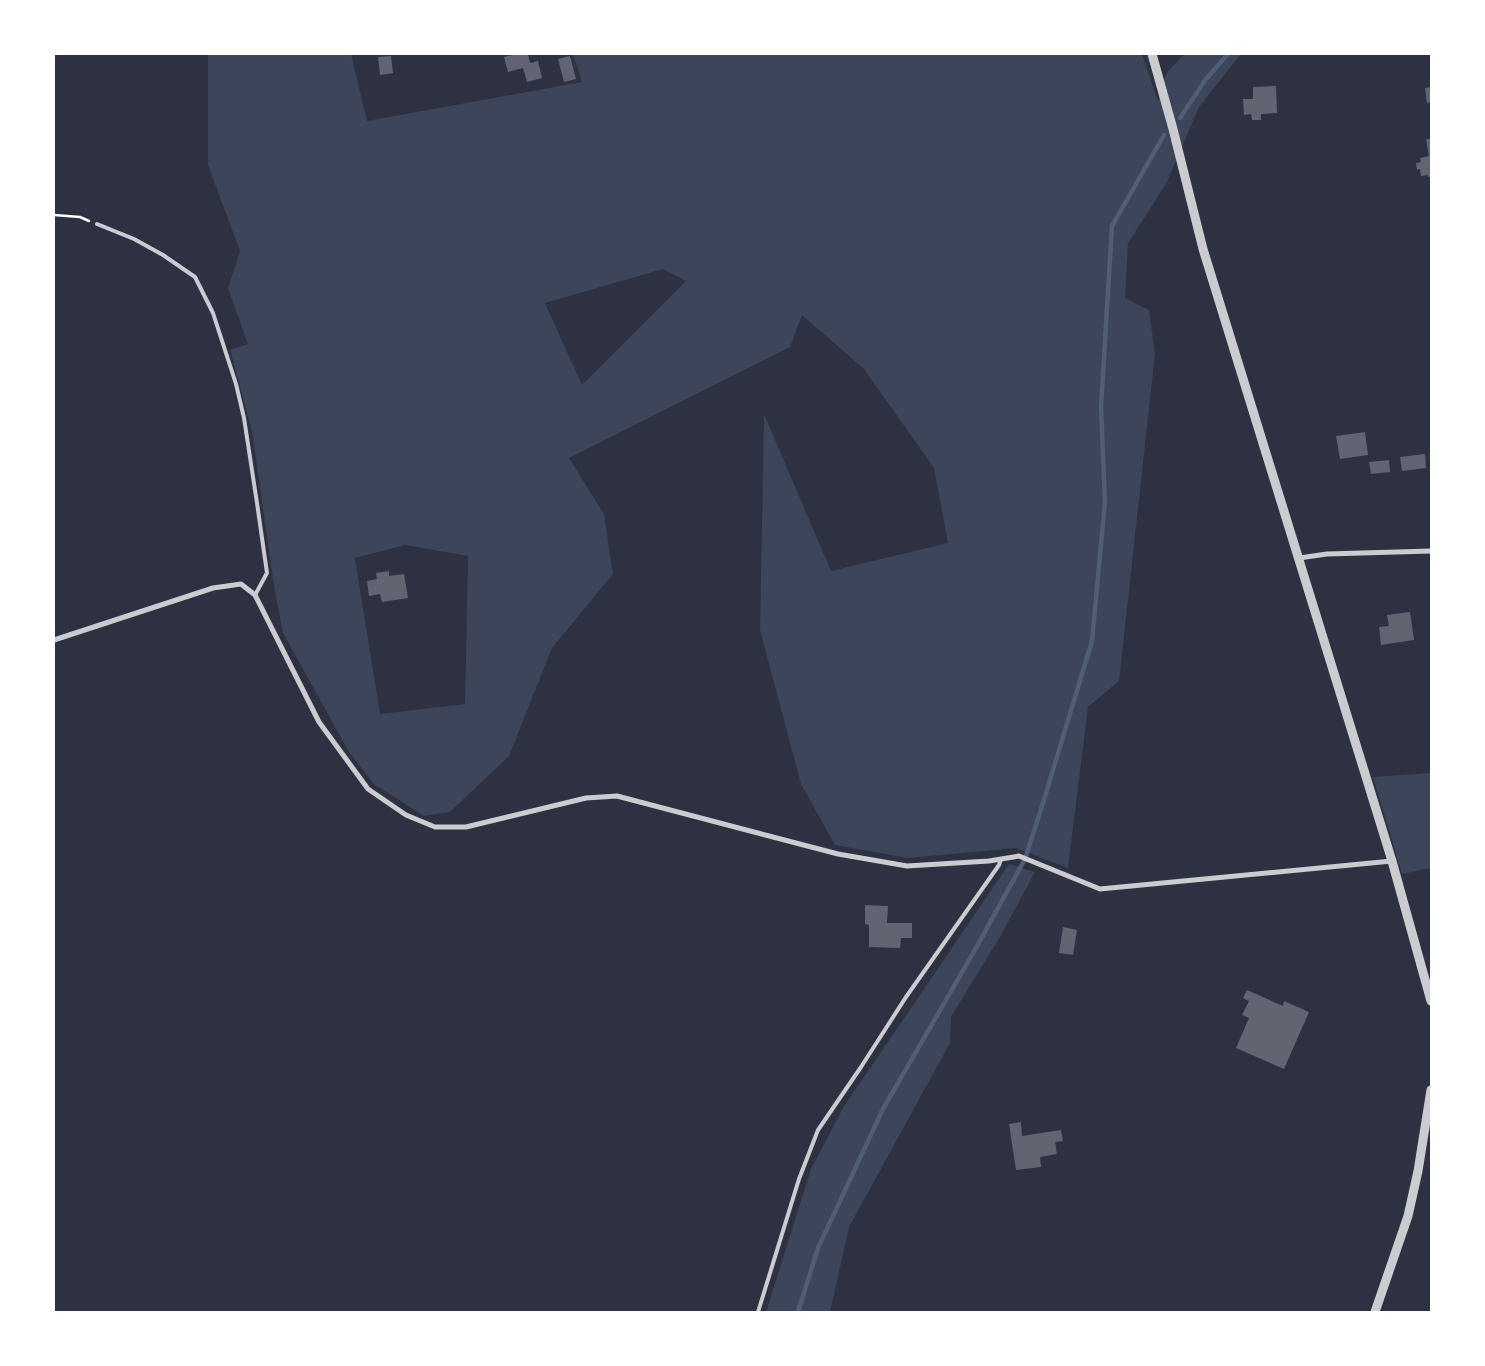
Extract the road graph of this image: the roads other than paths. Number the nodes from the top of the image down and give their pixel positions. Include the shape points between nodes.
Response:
1 (1152, 54) edge
2 (97, 224) road end
3 (1431, 551) edge
4 (1299, 558) junction
5 (255, 595) junction
6 (54, 640) edge
7 (1001, 859) junction
8 (1392, 861) junction
9 (1431, 1001) edge
10 (1431, 1090) edge
11 (758, 1312) edge
12 (1375, 1312) edge

1 - 4 street via 1203,249
2 - 5 lane via 134,239 195,277 213,313 244,418 257,503 267,573
3 - 4 street via 1327,554
4 - 8 street
5 - 6 street via 241,584 214,588
5 - 7 street via 319,722 368,789 406,815 435,827 466,826 586,798 617,796 838,854 907,866
7 - 8 street via 1019,856 1100,889
7 - 11 lane via 1000,865 906,997 818,1130
8 - 9 street
10 - 12 street via 1408,1216

